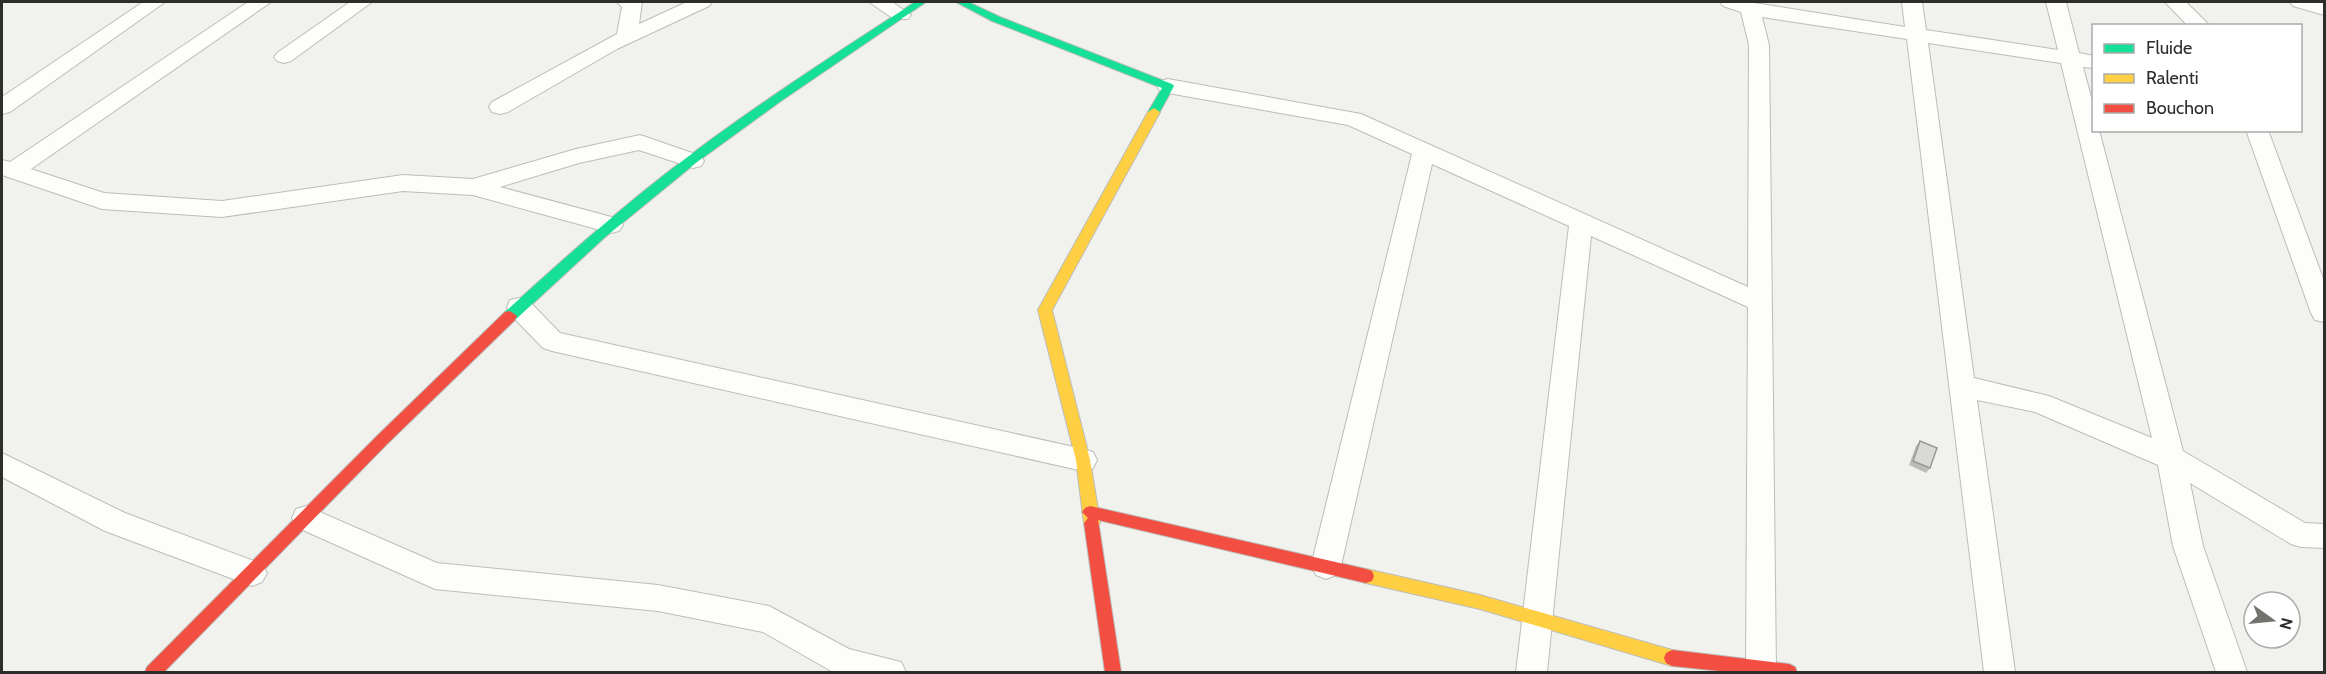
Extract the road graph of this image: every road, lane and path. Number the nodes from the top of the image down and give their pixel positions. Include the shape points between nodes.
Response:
1 (155, 2) edge
2 (261, 2) edge
3 (362, 2) edge
4 (627, 2) edge
5 (702, 2) edge
6 (879, 2) edge
7 (921, 2) edge
8 (961, 2) edge
9 (1912, 2) edge
10 (2056, 2) edge
11 (2175, 2) edge
12 (2300, 2) edge
13 (1740, 5) edge
14 (2325, 9) edge
15 (901, 15) junction
16 (2198, 24) edge
17 (1917, 35) junction
18 (626, 38) junction
19 (284, 57) dead end
20 (2068, 58) junction
21 (2092, 62) edge
22 (1168, 86) junction
23 (2, 107) edge
24 (500, 107) dead end
25 (2258, 132) edge
26 (1424, 151) junction
27 (693, 161) junction
28 (7, 169) edge
29 (473, 187) junction
30 (1581, 222) junction
31 (611, 225) junction
32 (1761, 303) junction
33 (519, 307) junction
34 (2325, 313) edge
35 (1962, 386) junction
36 (2171, 458) junction
37 (1083, 460) junction
38 (2, 464) edge
39 (1090, 512) junction
40 (306, 518) junction
41 (2325, 536) edge
42 (1326, 566) junction
43 (252, 573) junction
44 (1537, 619) junction
45 (1762, 669) junction
46 (153, 672) edge
47 (890, 672) edge
48 (1113, 672) edge
49 (1531, 672) edge
50 (1789, 672) edge
51 (1999, 672) edge
52 (2232, 672) edge

1 - 23 street
2 - 28 street
3 - 19 street
4 - 18 street via 633,3
5 - 18 street
6 - 15 street
7 - 15 street
8 - 22 street
9 - 17 street
10 - 20 street
11 - 16 street
12 - 14 street
13 - 17 street
13 - 32 street via 1759,45
15 - 27 street via 774,99
17 - 20 street
17 - 35 street
18 - 24 street
20 - 21 street
20 - 36 street
22 - 26 street via 1353,119
22 - 37 street via 1045,310
25 - 34 street
26 - 30 street
26 - 42 street
27 - 29 street via 640,142 576,156
27 - 31 street
28 - 29 street via 102,201 222,209 403,183
29 - 31 street
30 - 32 street
30 - 44 street
31 - 33 street
32 - 45 street
33 - 37 street via 552,341
33 - 40 street via 477,344
35 - 36 street via 2040,403
35 - 51 street
36 - 41 street via 2301,535
36 - 52 street via 2188,546
37 - 39 street
38 - 43 street via 115,522
39 - 42 street
39 - 48 street
40 - 43 street
40 - 47 street via 435,576 658,597 769,620 843,662
42 - 44 street
43 - 46 street
44 - 45 street via 1666,657
44 - 49 street
45 - 50 street

